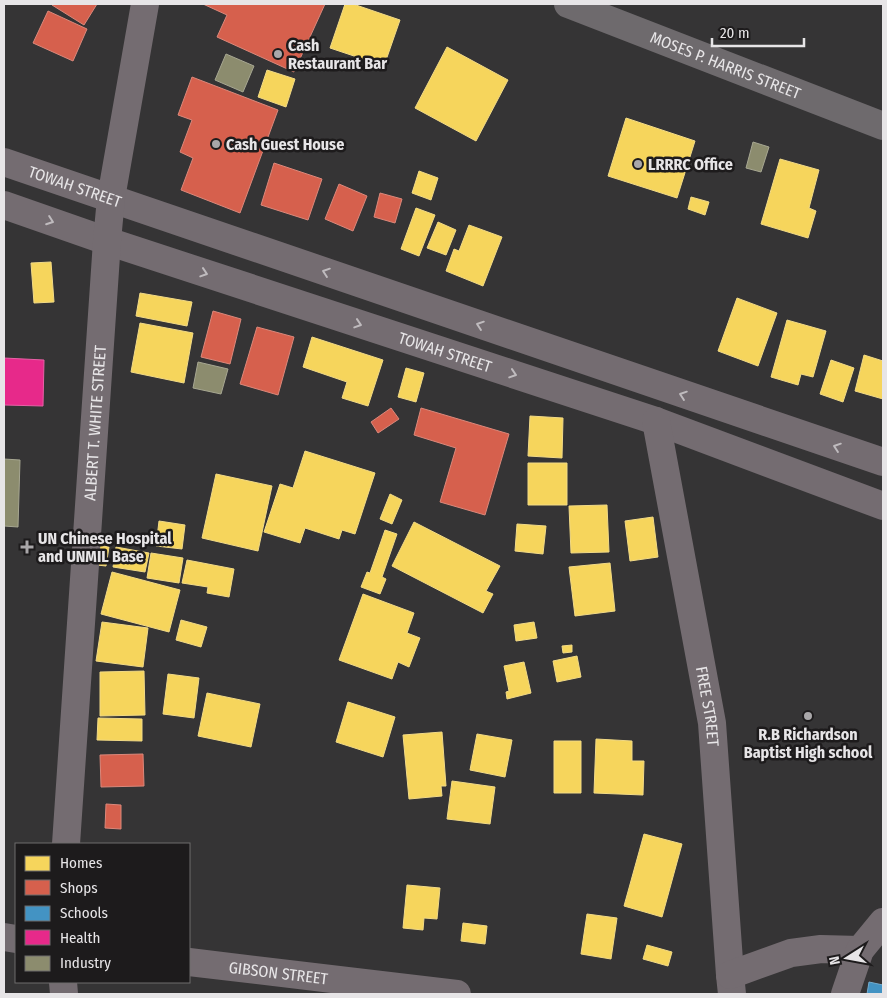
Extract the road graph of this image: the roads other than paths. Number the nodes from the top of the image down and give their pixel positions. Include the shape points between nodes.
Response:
1 (145, 4) edge
2 (568, 4) edge
3 (883, 126) edge
4 (4, 162) edge
5 (111, 198) junction
6 (4, 205) edge
7 (107, 241) junction
8 (656, 421) junction
9 (883, 462) edge
10 (883, 506) edge
11 (66, 843) edge
12 (883, 922) edge
13 (860, 950) junction
14 (190, 962) edge
15 (731, 985) edge
16 (457, 994) edge
17 (844, 994) edge

1 - 5 street, ALBERT T. WHITE STREET
2 - 3 highway, MOSES P. HARRIS STREET
4 - 5 street, TOWAH STREET
5 - 7 street, ALBERT T. WHITE STREET
9 -> 5 street, TOWAH STREET
6 -> 7 street, TOWAH STREET
7 -> 8 street, TOWAH STREET
7 - 11 street, ALBERT T. WHITE STREET
8 - 10 street, TOWAH STREET
8 - 15 street, FREE STREET via 712,724
12 - 13 street
13 - 15 street via 820,949 791,953
13 - 17 street
14 - 16 street, GIBSON STREET

